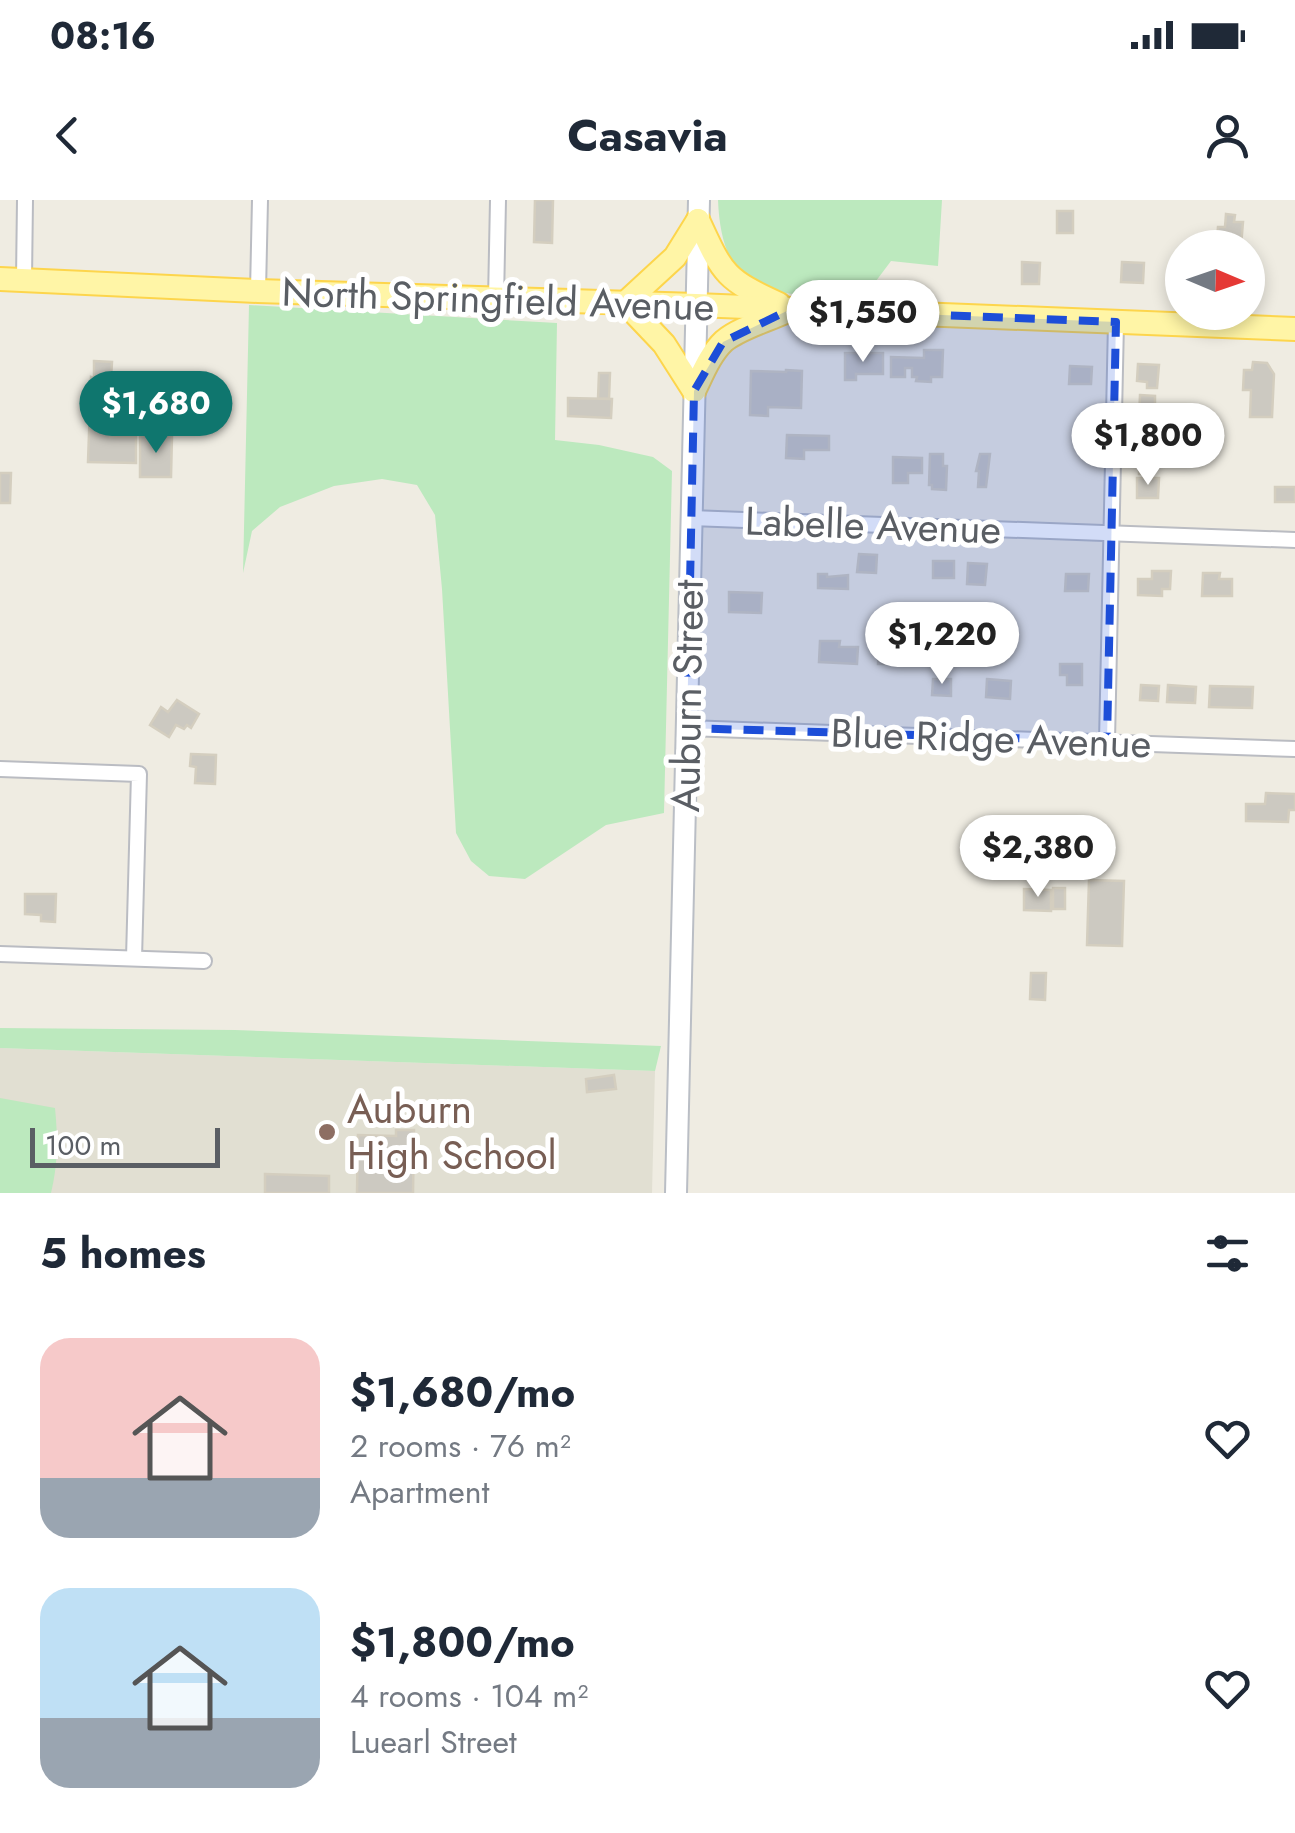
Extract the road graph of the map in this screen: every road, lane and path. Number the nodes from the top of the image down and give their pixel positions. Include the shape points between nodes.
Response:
1 (24, 200) edge
2 (260, 200) edge
3 (498, 200) edge
4 (699, 210) edge
5 (12, 279) edge
6 (258, 291) junction
7 (496, 300) junction
8 (625, 303) junction
9 (696, 305) junction
10 (791, 309) junction
11 (1116, 322) junction
12 (1295, 328) edge
13 (694, 392) junction
14 (690, 518) junction
15 (1110, 534) junction
16 (1295, 540) edge
17 (687, 728) junction
18 (1108, 741) junction
19 (1295, 748) edge
20 (0, 769) edge
21 (0, 954) edge
22 (134, 958) junction
23 (204, 960) dead end
24 (676, 1193) edge

1 - 5 street
2 - 6 street
3 - 7 street
4 - 8 main road via 675,257
4 - 9 main road, Auburn Street
4 - 10 main road via 717,260 734,282
5 - 6 main road, North Springfield Avenue
6 - 7 main road, North Springfield Avenue
7 - 8 main road, North Springfield Avenue
8 - 9 main road, North Springfield Avenue
8 - 13 main road via 664,344
9 - 10 main road, North Springfield Avenue
9 - 13 main road, Auburn Street
10 - 11 main road, North Springfield Avenue
10 - 13 main road via 723,342
11 - 12 main road, North Springfield Avenue
11 - 15 street
13 - 14 main road, Auburn Street
14 - 15 street, Labelle Avenue
14 - 17 main road, Auburn Street
15 - 16 street, Labelle Avenue
15 - 18 street
17 - 18 street, Blue Ridge Avenue
17 - 24 main road, Auburn Street
18 - 19 street, Blue Ridge Avenue
20 - 22 street via 139,774
21 - 22 street
22 - 23 street

